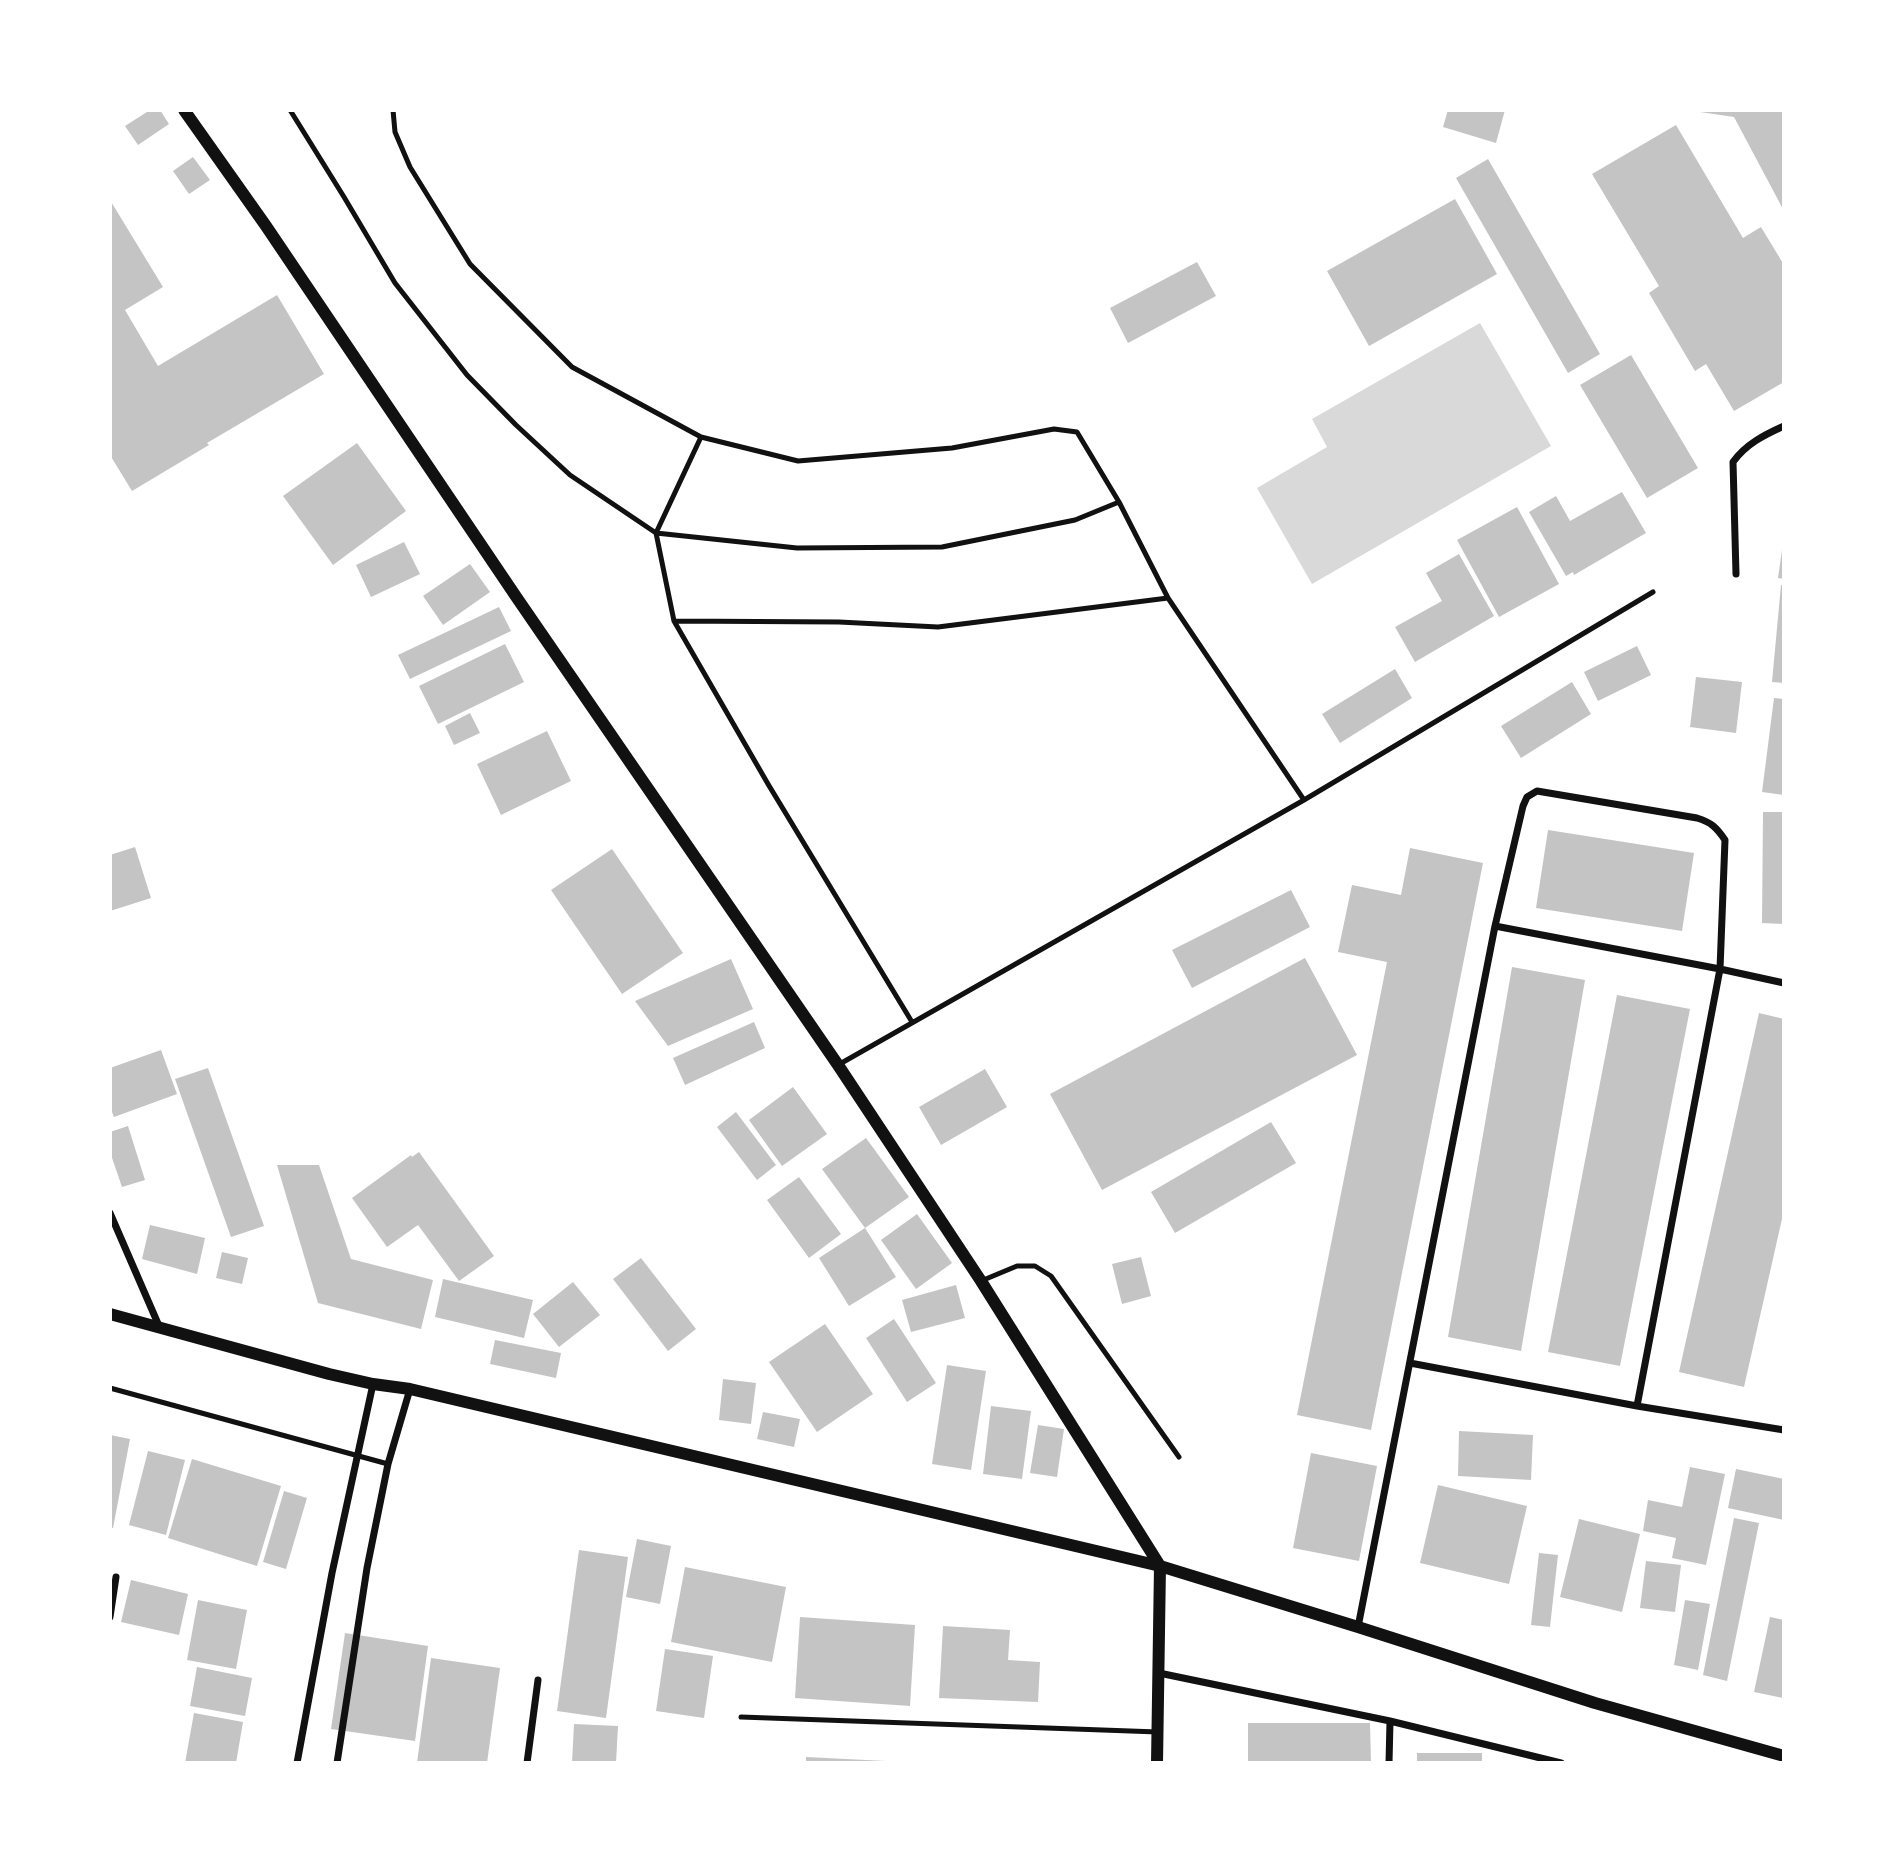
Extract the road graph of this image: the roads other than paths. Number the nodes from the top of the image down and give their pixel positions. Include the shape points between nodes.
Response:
1 (184, 110) edge
2 (290, 110) edge
3 (393, 110) edge
4 (1784, 426) edge
5 (701, 437) junction
6 (1119, 502) junction
7 (656, 533) junction
8 (1736, 574) dead end
9 (1653, 592) dead end
10 (1168, 598) junction
11 (674, 621) junction
12 (1304, 800) junction
13 (1495, 926) junction
14 (1720, 969) junction
15 (1784, 983) edge
16 (912, 1022) junction
17 (838, 1065) junction
18 (110, 1213) edge
19 (981, 1281) junction
20 (110, 1314) edge
21 (159, 1327) junction
22 (1410, 1363) junction
23 (373, 1384) junction
24 (110, 1388) edge
25 (410, 1389) junction
26 (1637, 1406) junction
27 (1784, 1430) edge
28 (358, 1455) junction
29 (1179, 1457) dead end
30 (388, 1464) junction
31 (1160, 1566) junction
32 (116, 1577) dead end
33 (110, 1617) edge
34 (1357, 1626) junction
35 (1159, 1673) junction
36 (538, 1680) dead end
37 (741, 1717) dead end
38 (1390, 1721) junction
39 (1158, 1732) junction
40 (1784, 1756) edge
41 (297, 1763) edge
42 (337, 1763) edge
43 (527, 1763) edge
44 (1157, 1763) edge
45 (1389, 1763) edge
46 (1561, 1763) edge

1 - 17 street
2 - 7 lane via 395,283 467,376 570,475
3 - 5 lane via 394,132 410,167 470,264 572,367
4 - 8 street via 1753,442 1733,462
5 - 6 lane via 798,461 953,449 1054,429 1077,432
5 - 7 lane
6 - 7 lane via 1075,520 942,547 797,548
6 - 10 lane
7 - 11 lane
9 - 12 lane
10 - 11 lane via 938,627
10 - 12 lane
11 - 16 lane
12 - 16 lane
13 - 14 street
13 - 14 street via 1523,806 1537,791 1697,818 1710,822 1725,840
13 - 22 street
14 - 15 street
14 - 26 street
16 - 17 lane
17 - 19 street
18 - 21 street
19 - 29 lane via 1017,1266 1035,1266 1051,1276
19 - 31 street
20 - 21 street
21 - 23 street
22 - 26 street
22 - 34 street
23 - 25 street
23 - 28 street
24 - 28 lane
25 - 30 street
25 - 31 street
26 - 27 street
28 - 30 lane
28 - 41 street
30 - 42 street
31 - 34 street
31 - 35 street
32 - 33 street
34 - 40 street via 1595,1703
35 - 38 street
35 - 39 street
36 - 43 street
37 - 39 lane
38 - 45 street
38 - 46 street
39 - 44 street

